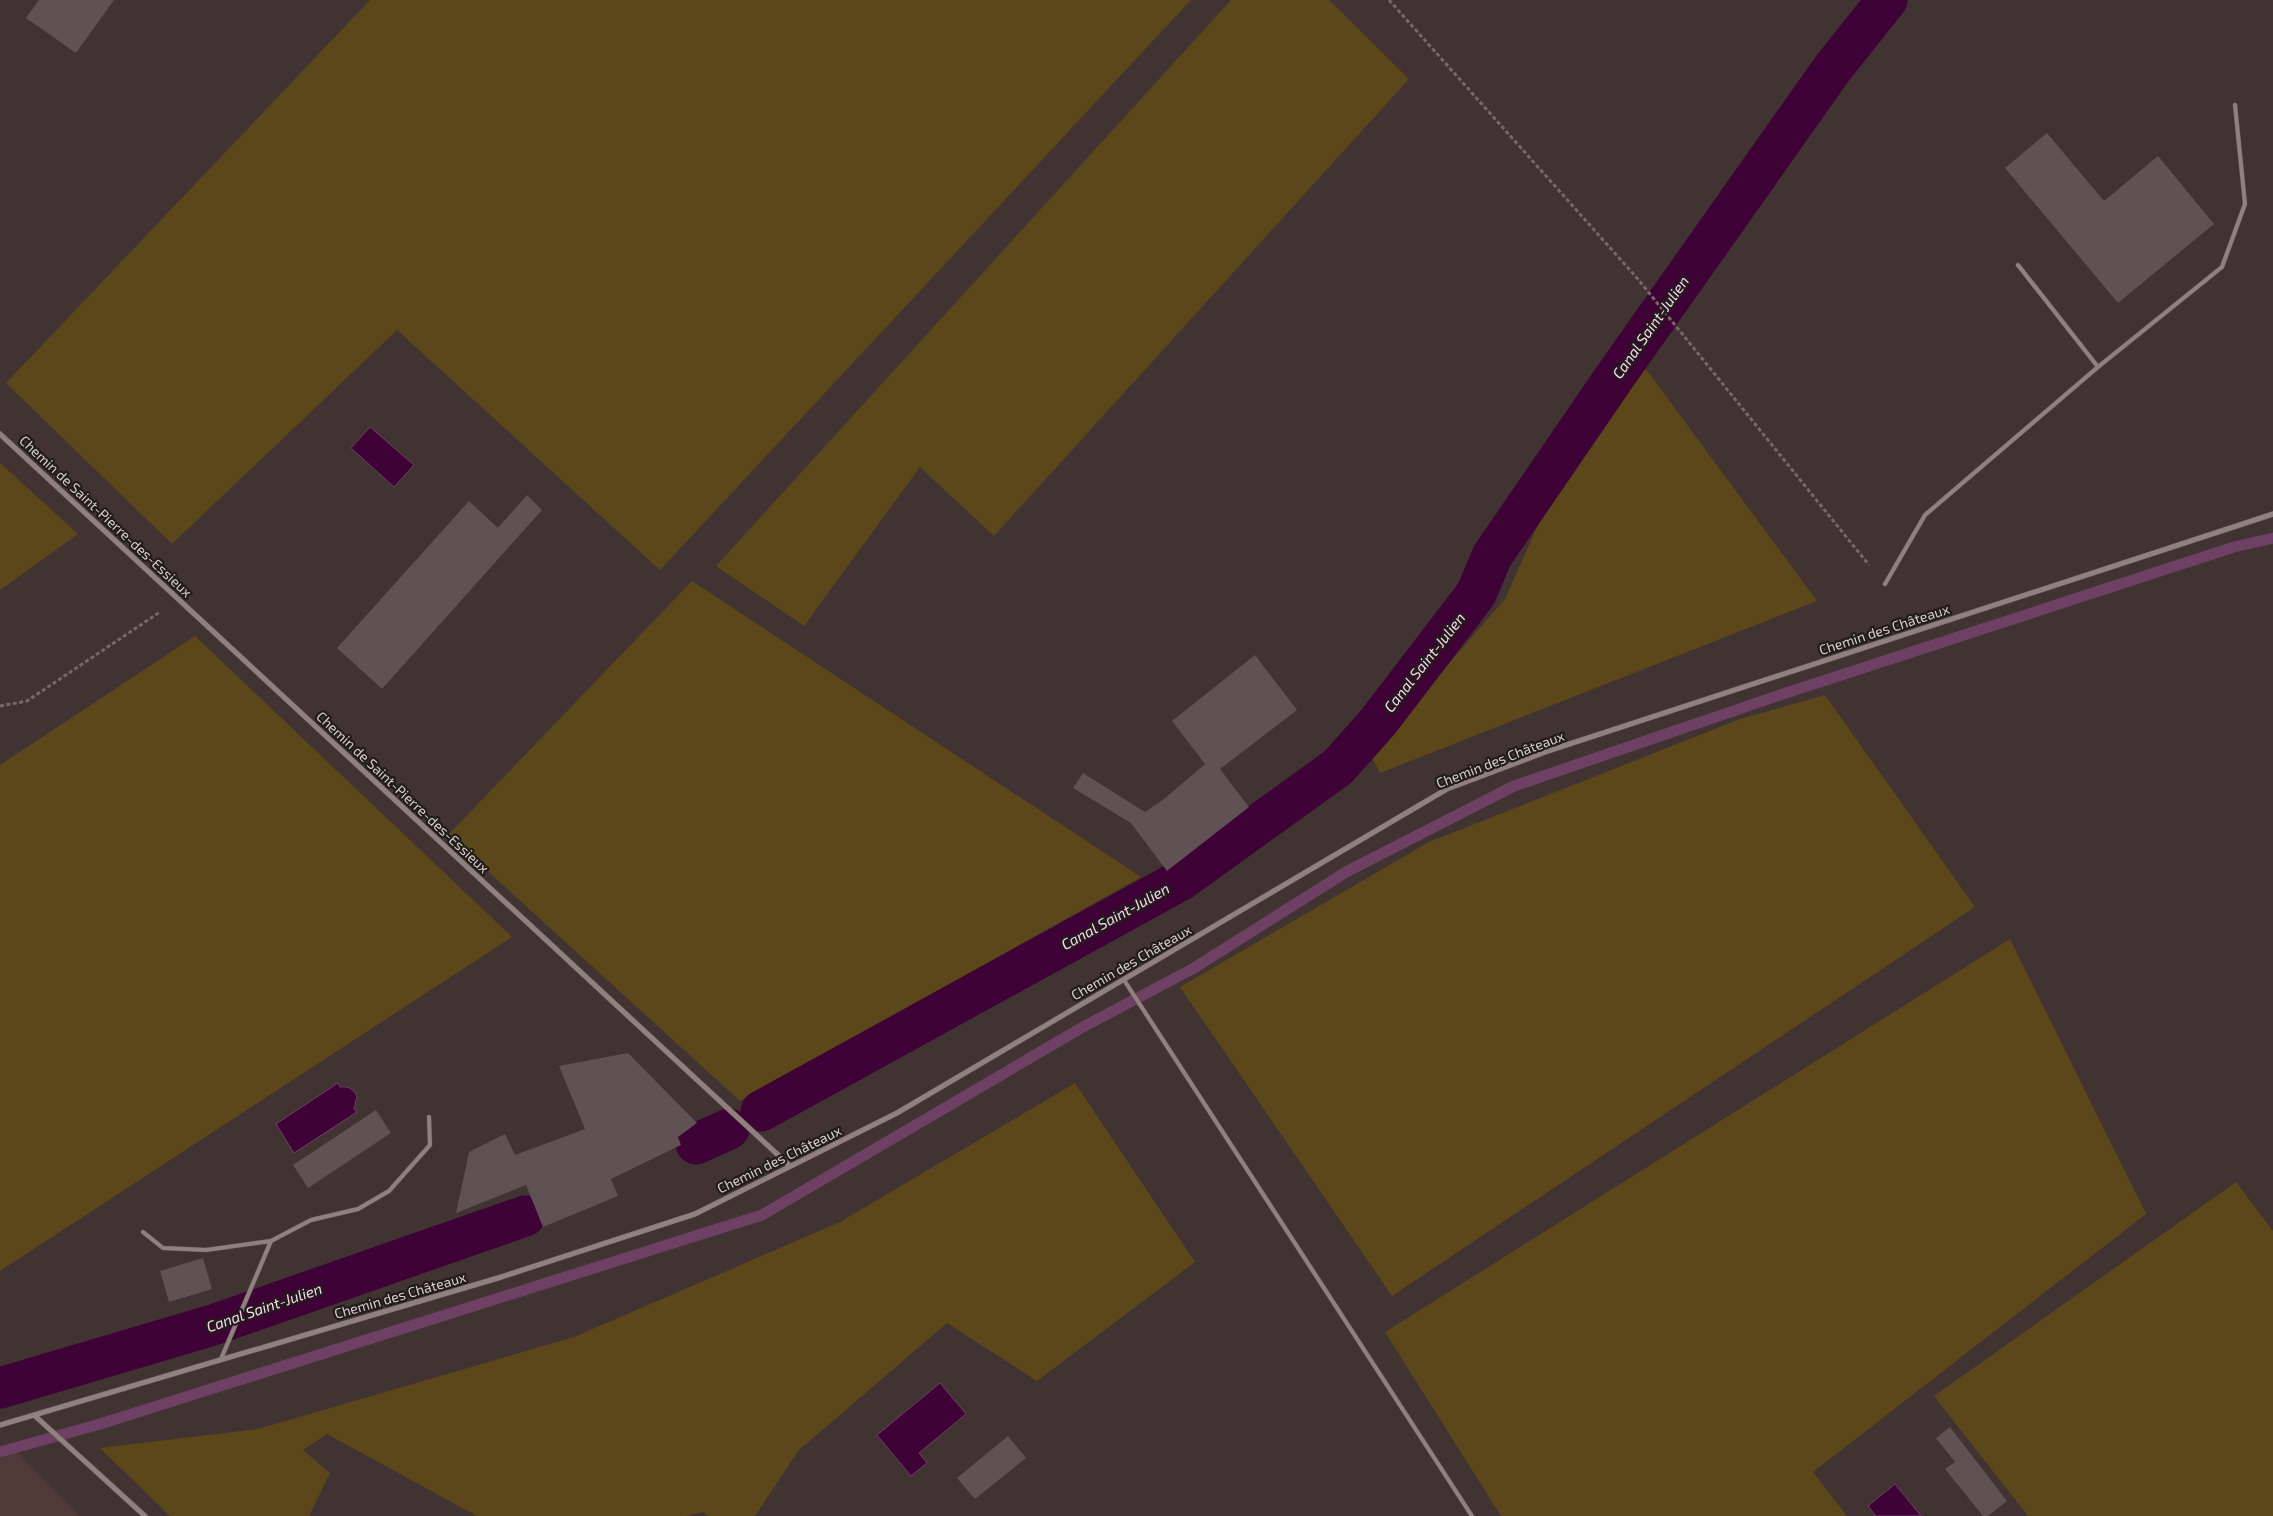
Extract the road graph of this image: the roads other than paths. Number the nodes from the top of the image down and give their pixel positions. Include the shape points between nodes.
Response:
1 (2235, 105) dead end
2 (2018, 265) dead end
3 (2098, 366) junction
4 (0, 434) edge
5 (2273, 514) edge
6 (1885, 584) road end
7 (1124, 980) junction
8 (429, 1116) dead end
9 (790, 1166) junction
10 (143, 1232) dead end
11 (271, 1241) junction
12 (221, 1360) junction
13 (34, 1414) junction
14 (0, 1425) edge
15 (145, 1516) edge
16 (1472, 1516) edge

1 - 3 lane via 2244,204 2222,268
2 - 3 lane
3 - 6 lane via 1925,515
4 - 9 street, Chemin de Saint-Pierre-des-Essieux
5 - 7 street, Chemin des Châteaux via 1548,751 1447,789
7 - 9 street, Chemin des Châteaux via 896,1114
7 - 16 lane
8 - 11 lane via 430,1146 388,1191 358,1209 311,1220
9 - 12 street, Chemin des Châteaux via 695,1214 498,1278
10 - 11 lane via 163,1248 206,1250
11 - 12 lane
12 - 13 street, Chemin des Châteaux
13 - 14 street, Chemin des Châteaux
13 - 15 street

